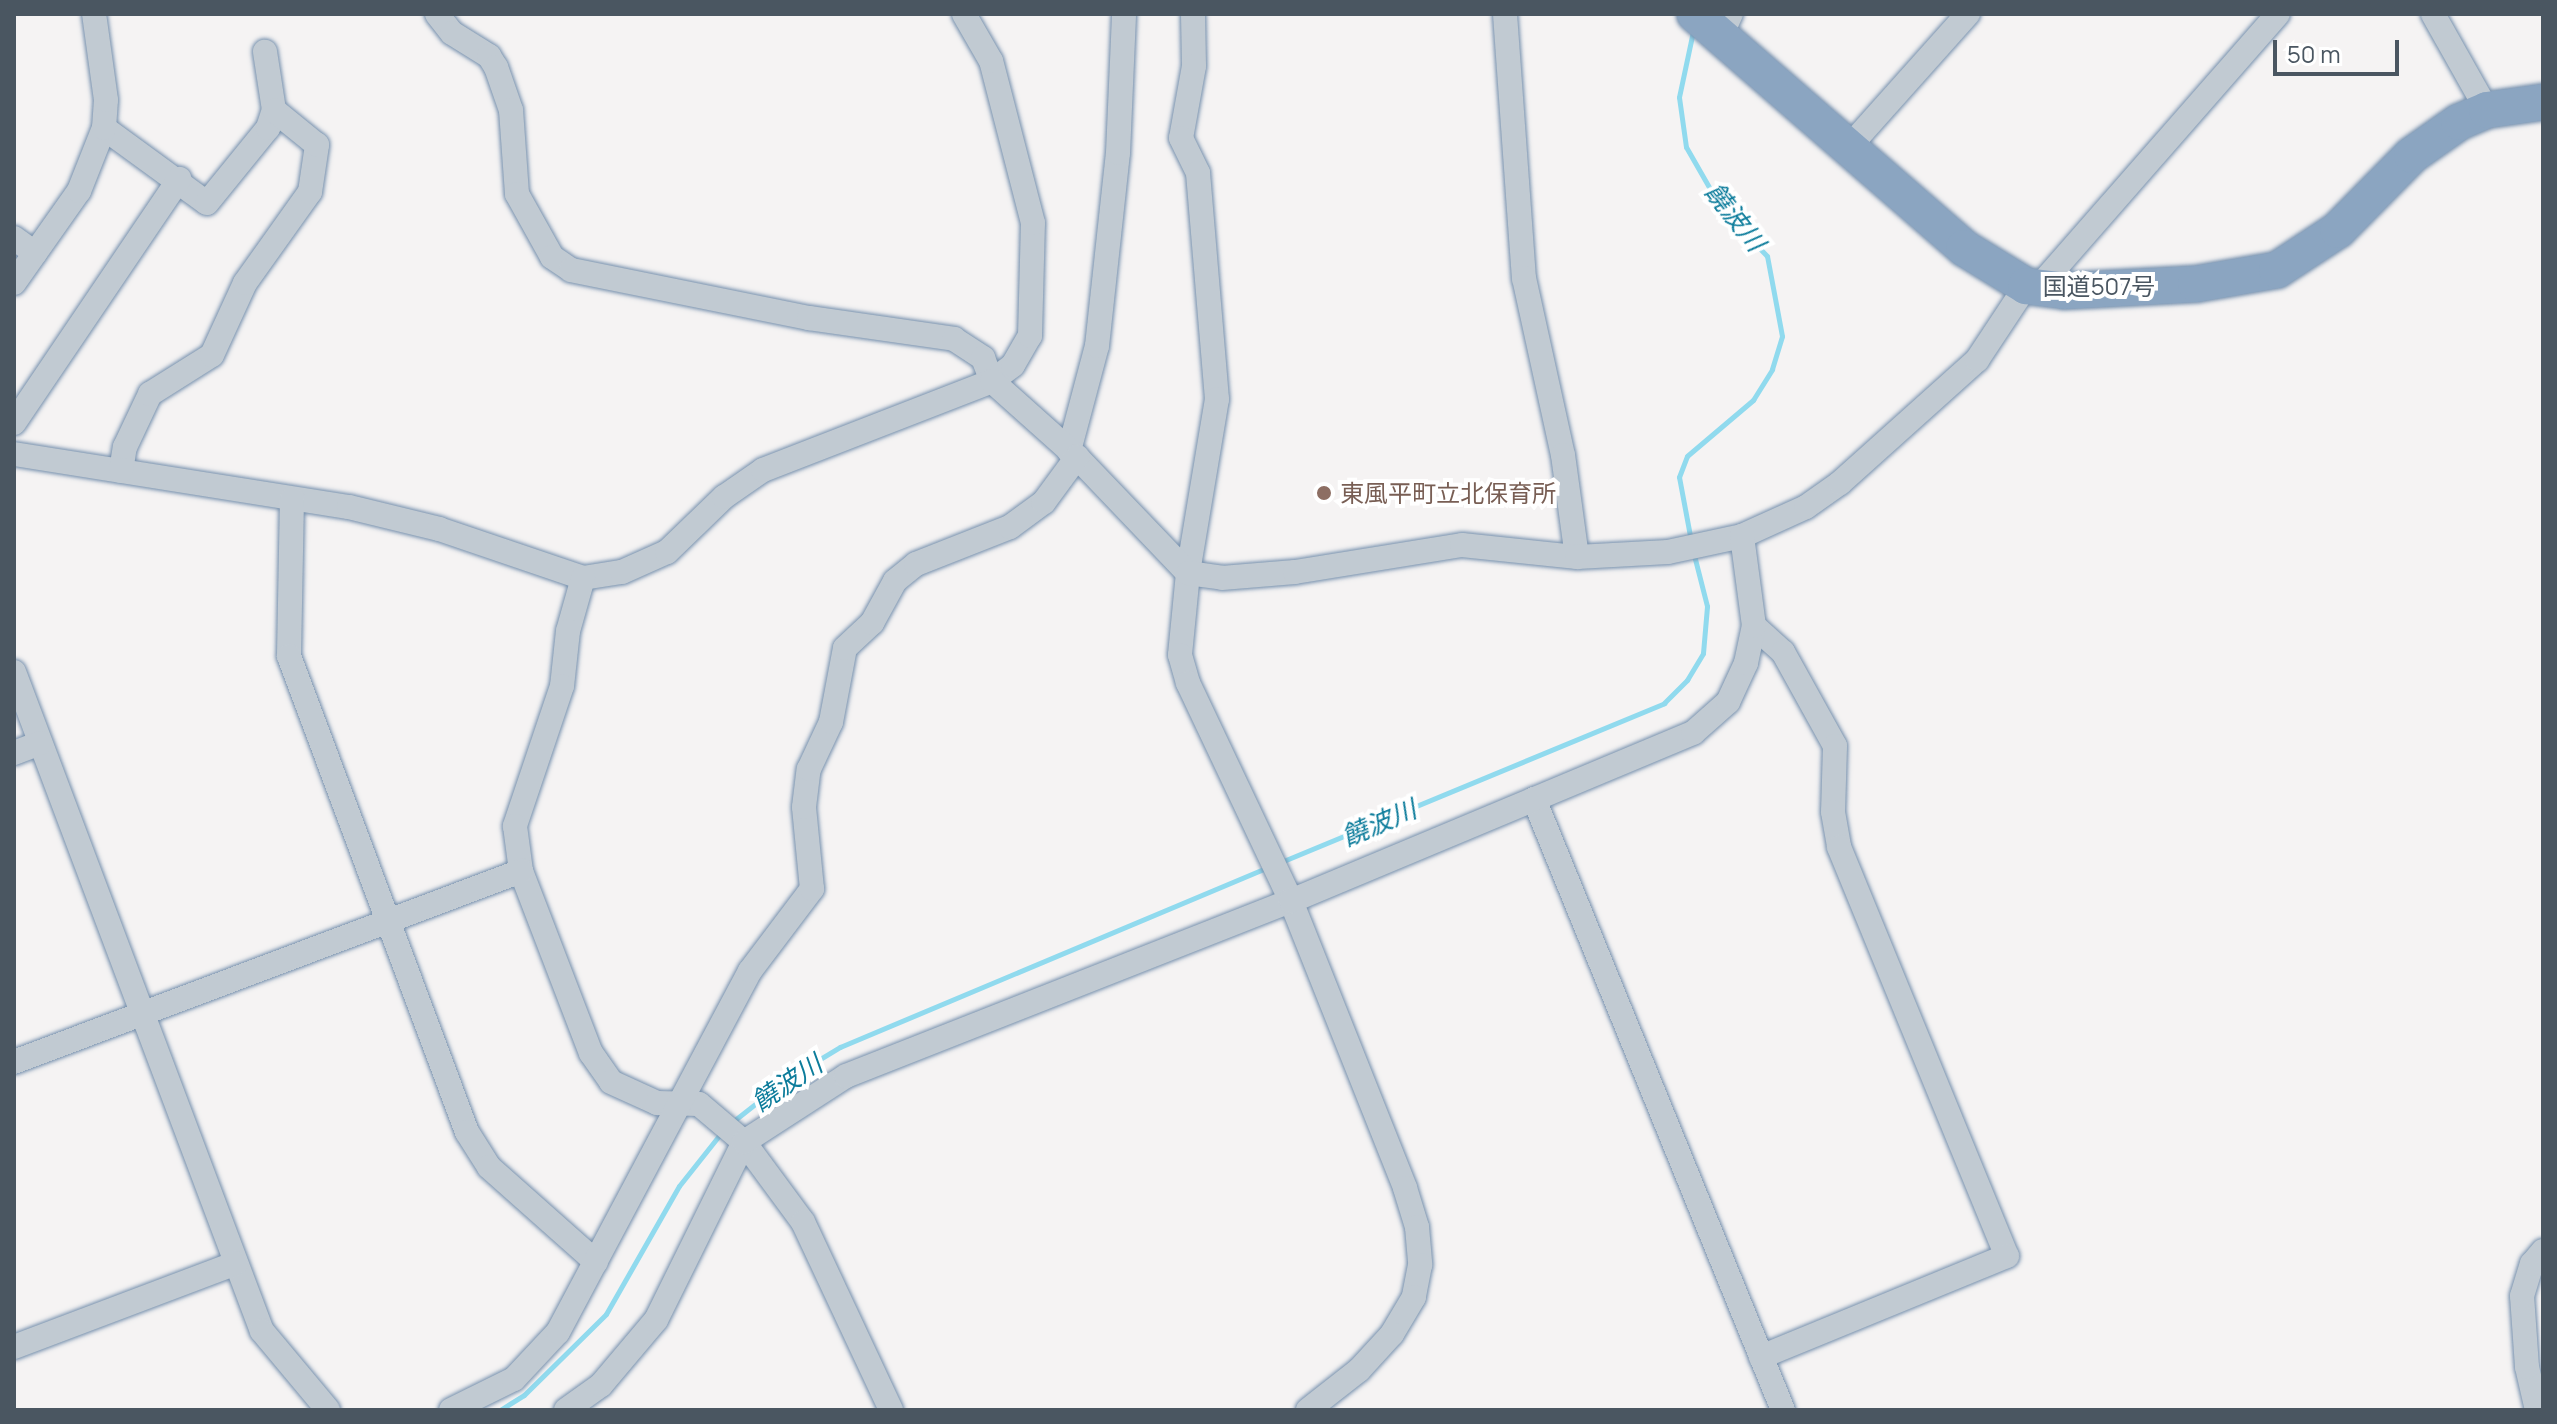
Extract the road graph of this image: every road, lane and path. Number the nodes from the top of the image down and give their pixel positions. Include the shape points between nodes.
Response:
1 (94, 14) edge
2 (437, 14) edge
3 (964, 14) edge
4 (1124, 14) edge
5 (1193, 14) edge
6 (1505, 14) edge
7 (1968, 14) edge
8 (2278, 14) edge
9 (2433, 14) edge
10 (1715, 24) edge
11 (265, 52) dead end
12 (2543, 102) edge
13 (274, 110) junction
14 (2487, 110) junction
15 (104, 128) junction
16 (1848, 148) junction
17 (179, 179) junction
18 (14, 238) edge
19 (35, 253) junction
20 (14, 283) edge
21 (2032, 287) junction
22 (992, 381) junction
23 (14, 423) edge
24 (14, 454) edge
25 (1073, 454) junction
26 (121, 471) junction
27 (292, 499) junction
28 (1742, 536) junction
29 (1577, 557) junction
30 (1188, 573) junction
31 (583, 578) junction
32 (1754, 626) junction
33 (14, 672) edge
34 (40, 743) junction
35 (14, 753) edge
36 (1534, 799) junction
37 (521, 871) junction
38 (1288, 895) junction
39 (391, 920) junction
40 (143, 1014) junction
41 (14, 1062) edge
42 (689, 1103) junction
43 (741, 1138) junction
44 (2543, 1251) edge
45 (596, 1262) junction
46 (236, 1263) junction
47 (14, 1347) edge
48 (1761, 1357) junction
49 (328, 1410) edge
50 (451, 1410) edge
51 (566, 1410) edge
52 (891, 1410) edge
53 (1308, 1410) edge
54 (1783, 1410) edge
55 (2537, 1410) edge

1 - 15 street via 106,100
2 - 22 street via 452,33 489,56 496,67 511,110 517,194 552,257 571,270 809,318 954,339 983,358
3 - 22 street via 991,61 1033,223 1030,336 1013,365
4 - 25 street via 1118,153 1097,346
5 - 30 street via 1194,66 1181,138 1198,173 1217,399
6 - 29 street via 1524,278 1563,455
7 - 16 street
8 - 21 street
9 - 14 street
10 - 16 highway, 国道507号
11 - 13 street
12 - 14 highway, 国道507号
13 - 17 street via 268,128 207,203
13 - 26 street via 317,145 310,192 245,283 212,355 150,394 125,447
14 - 21 highway, 国道507号 via 2459,122 2412,155 2338,230 2277,270 2196,284 2086,291
15 - 17 street
15 - 19 street via 79,191
16 - 21 highway, 国道507号 via 1964,248
17 - 23 street
18 - 19 street
19 - 20 street
21 - 28 street via 1977,360 1923,413 1806,507
22 - 25 street
22 - 31 street via 763,470 724,497 667,552 622,572
24 - 26 street
25 - 30 street
25 - 42 street via 1044,502 1010,527 905,572 872,623 845,648 831,722 809,769 804,807 812,889 750,971
26 - 27 street
27 - 31 street via 439,529
27 - 39 street via 289,656
28 - 29 street via 1673,552
28 - 32 street
29 - 30 street via 1462,545 1295,572 1222,578
30 - 38 street via 1180,655 1188,683
31 - 37 street via 568,631 562,686 515,826
32 - 36 street via 1746,663 1728,702 1693,733
32 - 48 street via 1783,652 1835,746 1833,812 1839,847 2007,1256
33 - 34 street
34 - 35 street
34 - 40 street
36 - 38 street
36 - 48 street
37 - 39 street
37 - 42 street via 591,1053 611,1082 657,1103
38 - 43 street via 846,1076
38 - 53 street via 1405,1188 1417,1227 1420,1265 1414,1297 1392,1334 1359,1370
39 - 40 street
39 - 45 street via 476,1148 489,1167
40 - 41 street
40 - 46 street
42 - 43 street
42 - 45 street
43 - 51 street via 656,1320 601,1385
43 - 52 street via 803,1222
44 - 55 street via 2532,1264 2522,1296 2527,1367
45 - 50 street via 558,1332 514,1379
46 - 47 street
46 - 49 street via 262,1331
48 - 54 street

